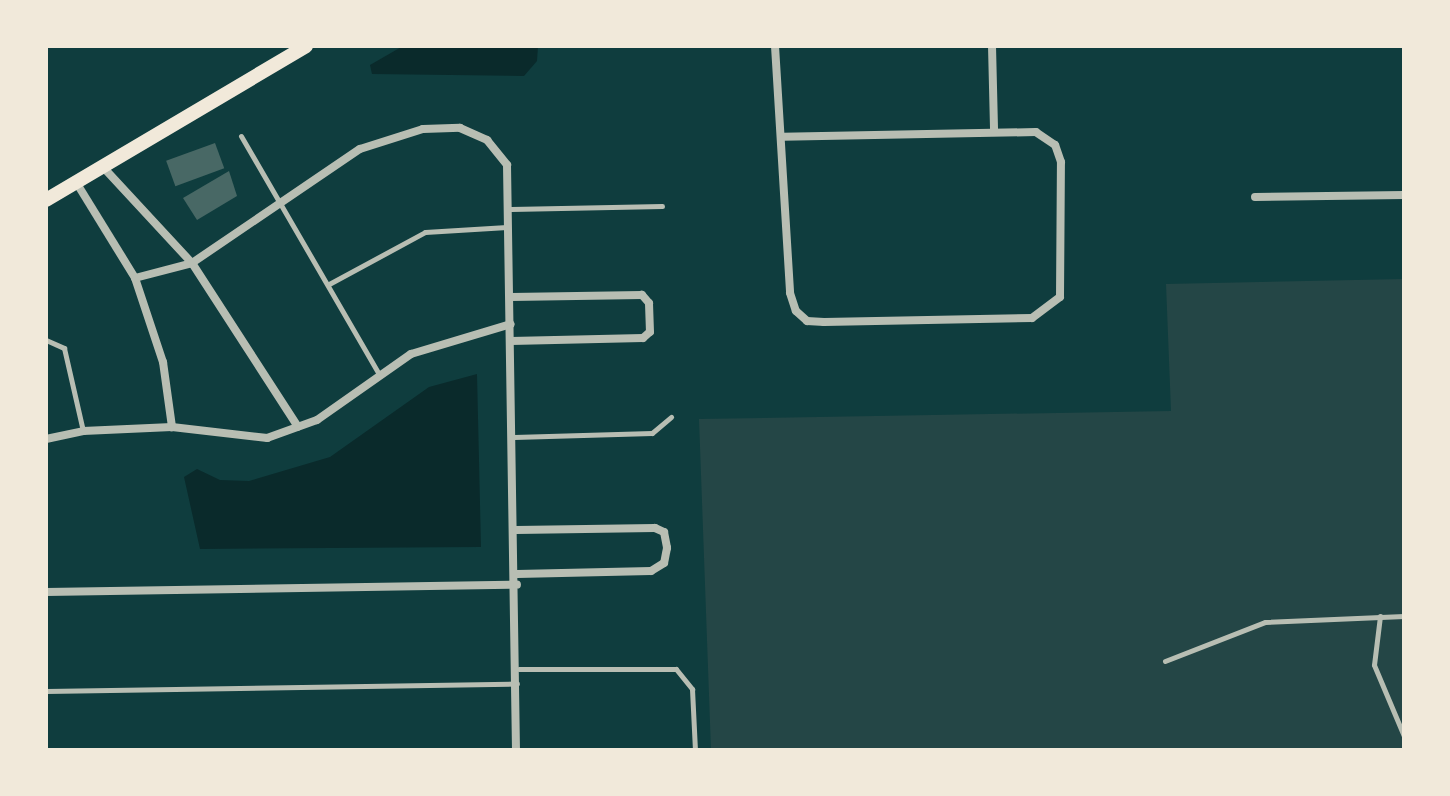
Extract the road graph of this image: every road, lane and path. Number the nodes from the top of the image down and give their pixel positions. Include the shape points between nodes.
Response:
1 (306, 46) edge
2 (775, 46) edge
3 (992, 46) edge
4 (994, 130) junction
5 (241, 136) dead end
6 (783, 137) junction
7 (103, 167) junction
8 (76, 182) junction
9 (1404, 195) edge
10 (1255, 197) dead end
11 (46, 200) edge
12 (280, 200) junction
13 (662, 206) dead end
14 (511, 209) junction
15 (511, 227) junction
16 (192, 263) junction
17 (135, 278) junction
18 (329, 284) junction
19 (511, 297) junction
20 (511, 324) junction
21 (46, 340) edge
22 (511, 341) junction
23 (380, 376) junction
24 (671, 417) dead end
25 (172, 427) junction
26 (298, 427) junction
27 (83, 431) junction
28 (514, 437) junction
29 (46, 439) edge
30 (516, 530) junction
31 (517, 574) junction
32 (517, 585) junction
33 (46, 592) edge
34 (1380, 616) junction
35 (1404, 616) edge
36 (1165, 661) dead end
37 (519, 669) junction
38 (519, 684) junction
39 (46, 691) edge
40 (1404, 736) edge
41 (516, 750) edge
42 (695, 750) edge

1 - 7 main road
2 - 6 street
3 - 4 street
4 - 6 street
4 - 6 street via 1036,132 1055,145 1061,162 1062,288 1049,311 1032,318 807,321 796,311 790,293
5 - 12 lane
7 - 8 main road
7 - 16 street
8 - 11 main road
8 - 17 street
9 - 10 street
12 - 14 street via 360,149 423,129 460,128 487,140 507,165
12 - 16 street
12 - 18 lane
13 - 14 lane
14 - 15 street
15 - 18 lane via 425,232
15 - 19 street
16 - 17 street
16 - 26 street
17 - 25 street via 163,362
18 - 23 lane
19 - 20 street
19 - 22 street via 642,295 649,303 650,332 643,338
20 - 22 street
20 - 23 street via 443,340
21 - 27 lane via 64,348
22 - 28 street
23 - 26 street via 317,420
24 - 28 lane via 652,433
25 - 26 street via 267,438
25 - 27 street
27 - 29 street
28 - 30 street
30 - 31 street
30 - 31 street via 655,528 664,532 667,548 664,563 651,571
31 - 32 street
32 - 33 street
32 - 37 street
34 - 35 lane
34 - 36 lane via 1265,622
34 - 40 lane via 1374,665
37 - 38 street
37 - 42 lane via 676,669 692,689
38 - 39 lane
38 - 41 street

